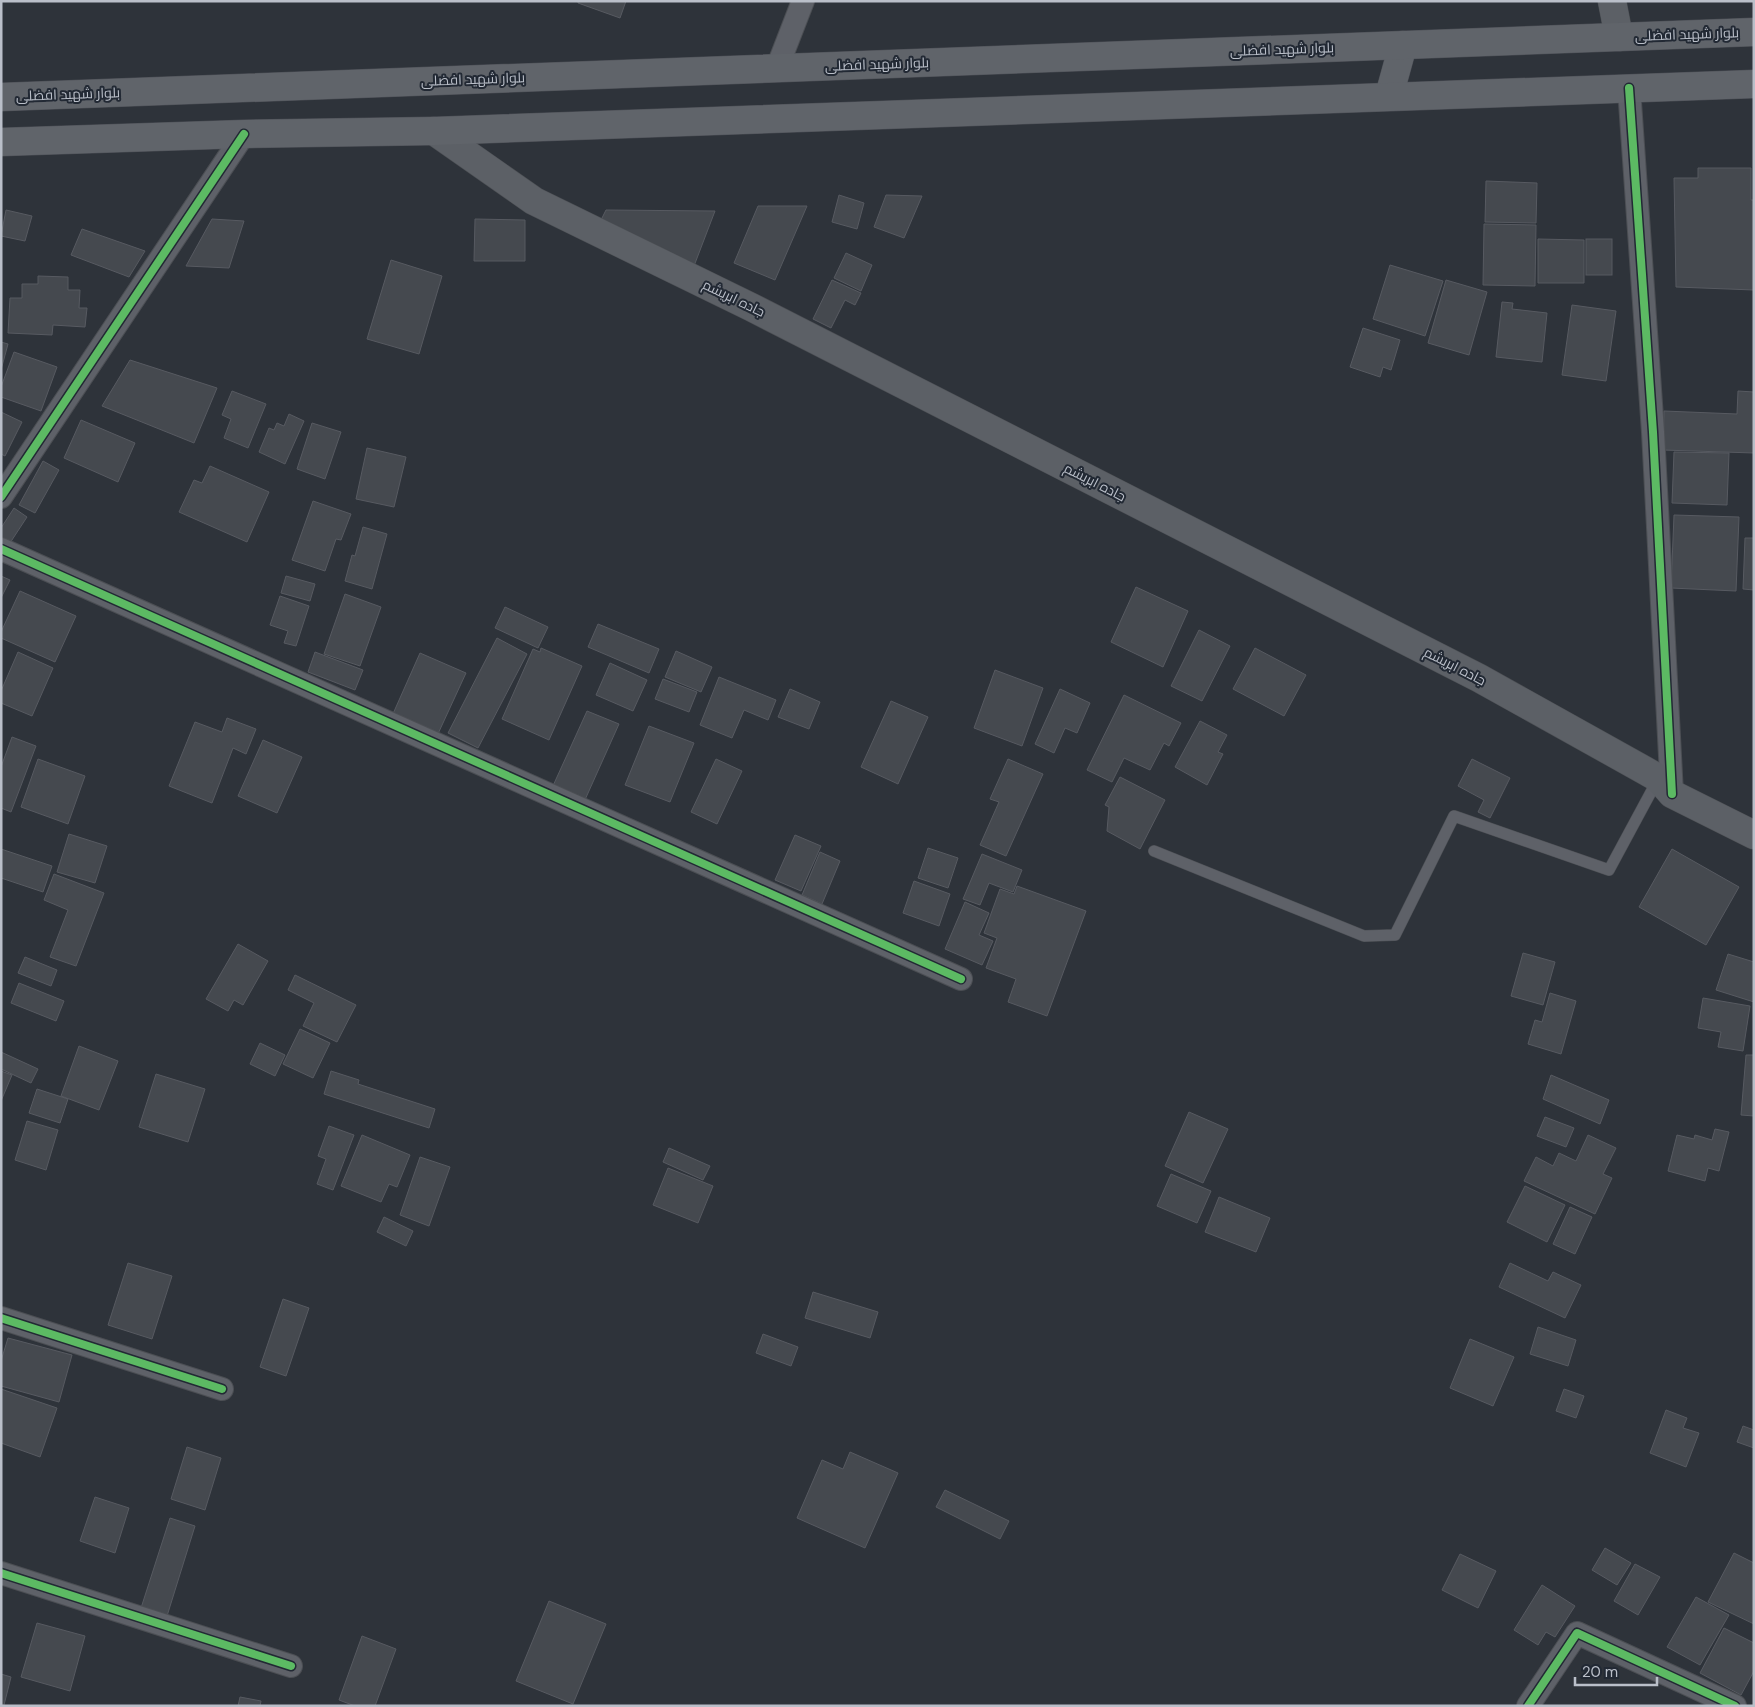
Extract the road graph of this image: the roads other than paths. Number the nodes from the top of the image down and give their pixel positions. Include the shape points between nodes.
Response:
1 (803, 1) edge
2 (1612, 1) edge
3 (1754, 32) edge
4 (1618, 37) junction
5 (1403, 44) junction
6 (777, 68) junction
7 (1754, 84) edge
8 (1629, 88) junction
9 (2, 96) edge
10 (1389, 96) junction
11 (434, 131) junction
12 (244, 134) junction
13 (1, 142) edge
14 (1, 497) edge
15 (1, 549) edge
16 (1665, 786) junction
17 (1754, 835) edge
18 (1154, 851) dead end
19 (961, 980) dead end
20 (1, 1318) edge
21 (222, 1389) dead end
22 (1, 1573) edge
23 (291, 1666) dead end
24 (1528, 1706) edge
25 (1735, 1706) edge

1 - 6 street
2 - 4 main road
3 - 4 main road, بلوار شهید افضلی
4 - 5 main road, بلوار شهید افضلی
5 - 6 main road, بلوار شهید افضلی
5 - 10 main road
6 - 9 main road, بلوار شهید افضلی
7 - 8 main road
8 - 10 main road
8 - 16 street via 1654,432
10 - 11 main road
11 - 12 main road
11 - 16 main road, جاده ابریشم via 534,200 1461,668
12 - 13 main road
12 - 14 street
15 - 19 street
16 - 17 main road, جاده ابریشم
16 - 18 lane via 1609,870 1454,816 1395,935 1364,936
20 - 21 street
22 - 23 street
24 - 25 street via 1577,1633

